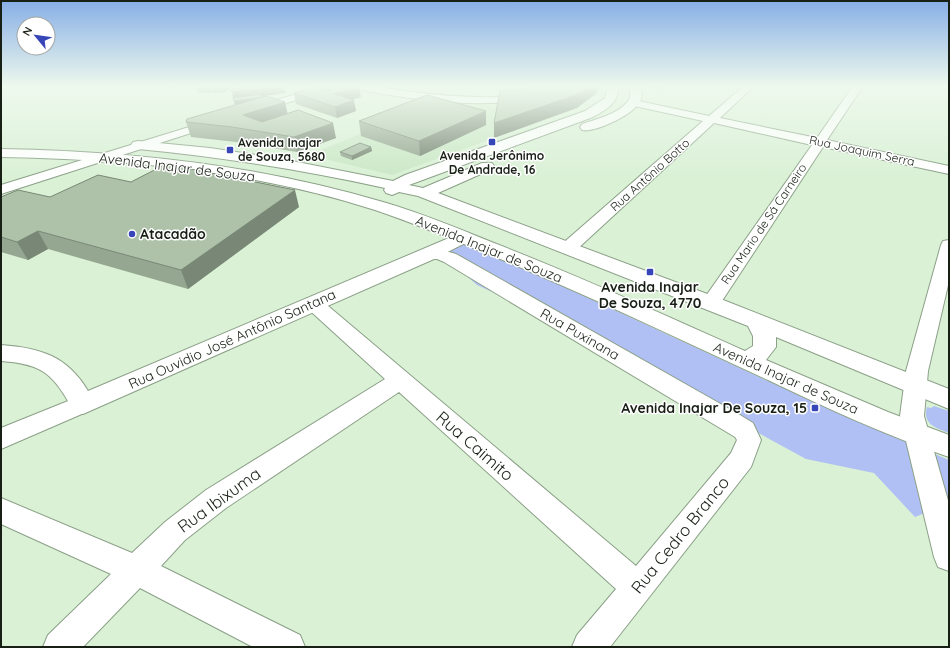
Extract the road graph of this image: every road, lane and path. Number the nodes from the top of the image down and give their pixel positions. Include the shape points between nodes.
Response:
1 (579, 116) edge
2 (613, 116) edge
3 (700, 116) edge
4 (716, 116) edge
5 (837, 116) edge
6 (225, 119) edge
7 (712, 120) junction
8 (541, 131) junction
9 (556, 139) junction
10 (1, 140) edge
11 (819, 142) junction
12 (140, 145) junction
13 (1, 153) edge
14 (101, 157) junction
15 (949, 170) edge
16 (396, 186) junction
17 (1, 190) edge
18 (424, 193) junction
19 (379, 207) junction
20 (463, 237) junction
21 (949, 245) edge
22 (568, 248) junction
23 (427, 255) junction
24 (710, 303) junction
25 (314, 304) junction
26 (757, 323) junction
27 (1, 353) edge
28 (743, 360) junction
29 (400, 380) junction
30 (916, 386) junction
31 (949, 399) edge
32 (83, 404) junction
33 (731, 422) joint
34 (918, 436) junction
35 (1, 438) edge
36 (949, 446) edge
37 (1, 511) edge
38 (944, 522) edge
39 (949, 557) edge
40 (137, 570) junction
41 (638, 588) junction
42 (60, 647) edge
43 (288, 647) edge
44 (589, 647) edge

1 - 8 main road
2 - 9 main road
3 - 7 street, Rua Joaquim Serra
4 - 7 street, Rua Antônio Botto
5 - 11 street, Rua Mario de Sá Carneiro
6 - 12 street
7 - 11 street, Rua Joaquim Serra
7 - 22 street, Rua Antônio Botto
8 - 9 main road via 540,134 543,136
8 - 16 main road via 410,178
9 - 18 main road
10 - 12 main road, Avenida Inajar de Souza
11 - 15 street, Rua Joaquim Serra
11 - 24 street, Rua Mario de Sá Carneiro
12 - 14 street
12 - 16 main road, Avenida Inajar de Souza via 254,158
13 - 14 main road, Avenida Inajar de Souza
14 - 17 street
14 - 19 main road, Avenida Inajar de Souza via 255,177
16 - 18 main road, Avenida Inajar de Souza
16 - 19 main road
18 - 22 main road, Avenida Inajar de Souza
19 - 20 main road, Avenida Inajar de Souza
20 - 23 main road, Rua Ouvidio José Antônio Santana
20 - 28 main road, Avenida Inajar de Souza via 522,260
21 - 30 street via 917,370
22 - 24 main road, Avenida Inajar de Souza
23 - 25 main road, Rua Ouvidio José Antônio Santana
23 - 33 street, Rua Puxinana via 438,254 450,258
24 - 26 main road, Avenida Inajar de Souza
25 - 29 street, Rua Caimito
25 - 32 main road, Rua Ouvidio José Antônio Santana
26 - 28 main road via 763,331 766,347 752,358
26 - 30 main road, Avenida Inajar de Souza
27 - 32 main road via 23,354 45,362 63,374
28 - 34 main road, Avenida Inajar de Souza
29 - 40 street, Rua Ibixuma via 216,499 175,531
29 - 41 street, Rua Caimito
30 - 31 main road, Avenida Inajar de Souza
30 - 34 street via 912,416
32 - 35 street, Rua Ouvidio José Antônio Santana
33 - 41 street, Rua Cedro Branco via 744,430 749,440 742,459
34 - 36 main road, Avenida Inajar de Souza
34 - 38 street
37 - 40 street
38 - 39 street
40 - 42 street, Rua Ibixuma
40 - 43 street
41 - 44 street, Rua Cedro Branco

